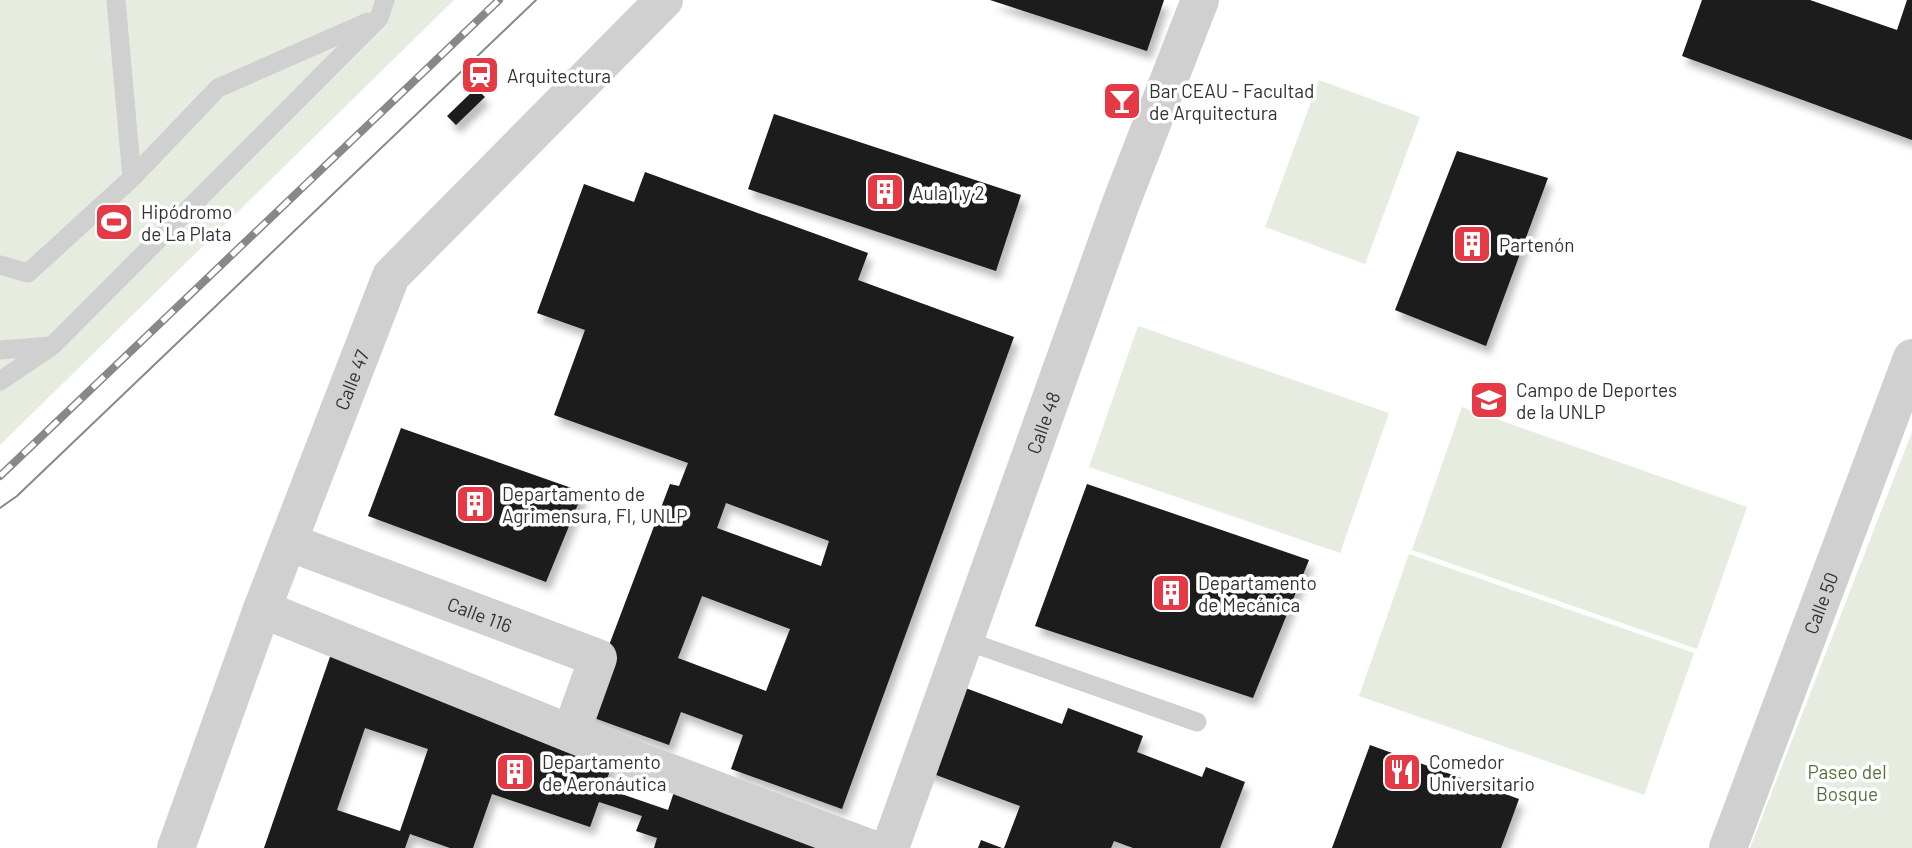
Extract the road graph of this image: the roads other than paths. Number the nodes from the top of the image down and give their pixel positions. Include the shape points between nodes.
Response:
1 (116, 0) edge
2 (664, 0) edge
3 (1200, 0) edge
4 (382, 9) edge
5 (132, 178) junction
6 (0, 264) edge
7 (52, 346) junction
8 (0, 350) edge
9 (1912, 358) edge
10 (0, 382) edge
11 (288, 542) junction
12 (262, 609) junction
13 (964, 640) junction
14 (1197, 722) dead end
15 (571, 733) junction
16 (176, 848) edge
17 (869, 848) edge
18 (890, 848) edge
19 (1728, 848) edge

1 - 5 lane
2 - 11 street, Calle 47 via 390,276
3 - 13 street, Calle 48 via 1121,203
4 - 5 lane via 218,88
4 - 7 lane
5 - 6 lane via 28,273
7 - 8 lane
7 - 10 lane
9 - 19 street, Calle 50
11 - 12 street, Calle 47
11 - 15 street, Calle 116 via 598,658
12 - 15 street
12 - 16 street, Calle 47
13 - 14 lane
13 - 18 street, Calle 48
15 - 17 street

